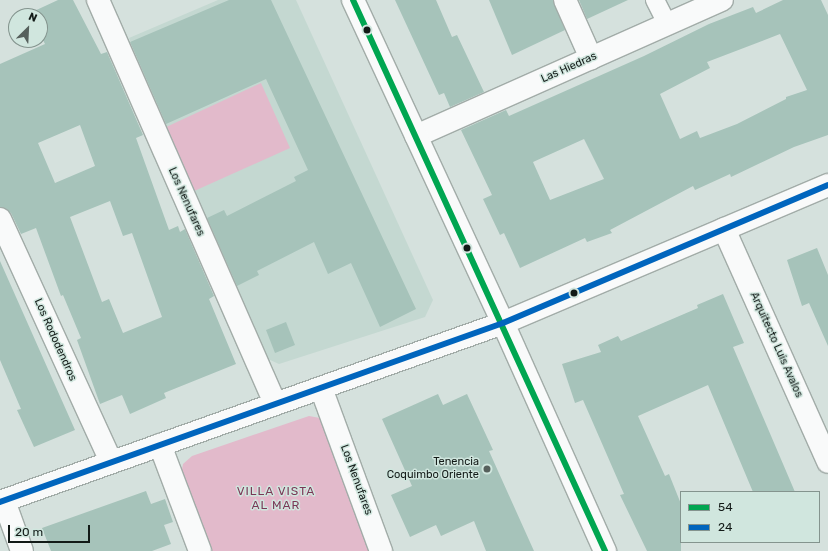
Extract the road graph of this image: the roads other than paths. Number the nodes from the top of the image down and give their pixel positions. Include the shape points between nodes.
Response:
1 (98, 0) edge
2 (353, 0) edge
3 (564, 0) edge
4 (655, 0) edge
5 (722, 0) edge
6 (667, 24) junction
7 (591, 58) junction
8 (416, 136) junction
9 (828, 185) edge
10 (0, 219) edge
11 (724, 229) junction
12 (503, 323) junction
13 (321, 388) junction
14 (275, 404) junction
15 (160, 445) junction
16 (111, 462) junction
17 (828, 462) edge
18 (2, 501) edge
19 (22, 551) edge
20 (200, 551) edge
21 (381, 551) edge
22 (605, 551) edge

1 - 14 street, Los Nenufares
2 - 8 street
3 - 7 street
4 - 6 street
5 - 6 street, Las Hiedras
6 - 7 street, Las Hiedras
7 - 8 street, Las Hiedras
8 - 12 street
9 - 11 street
10 - 16 street, Los Rododendros
11 - 12 street
11 - 17 street, Arquitecto Luis Avalos
12 - 13 street
12 - 22 street
13 - 14 street
13 - 21 street, Los Nenufares
14 - 15 street
15 - 16 street
15 - 20 street
16 - 18 street
18 - 19 street

